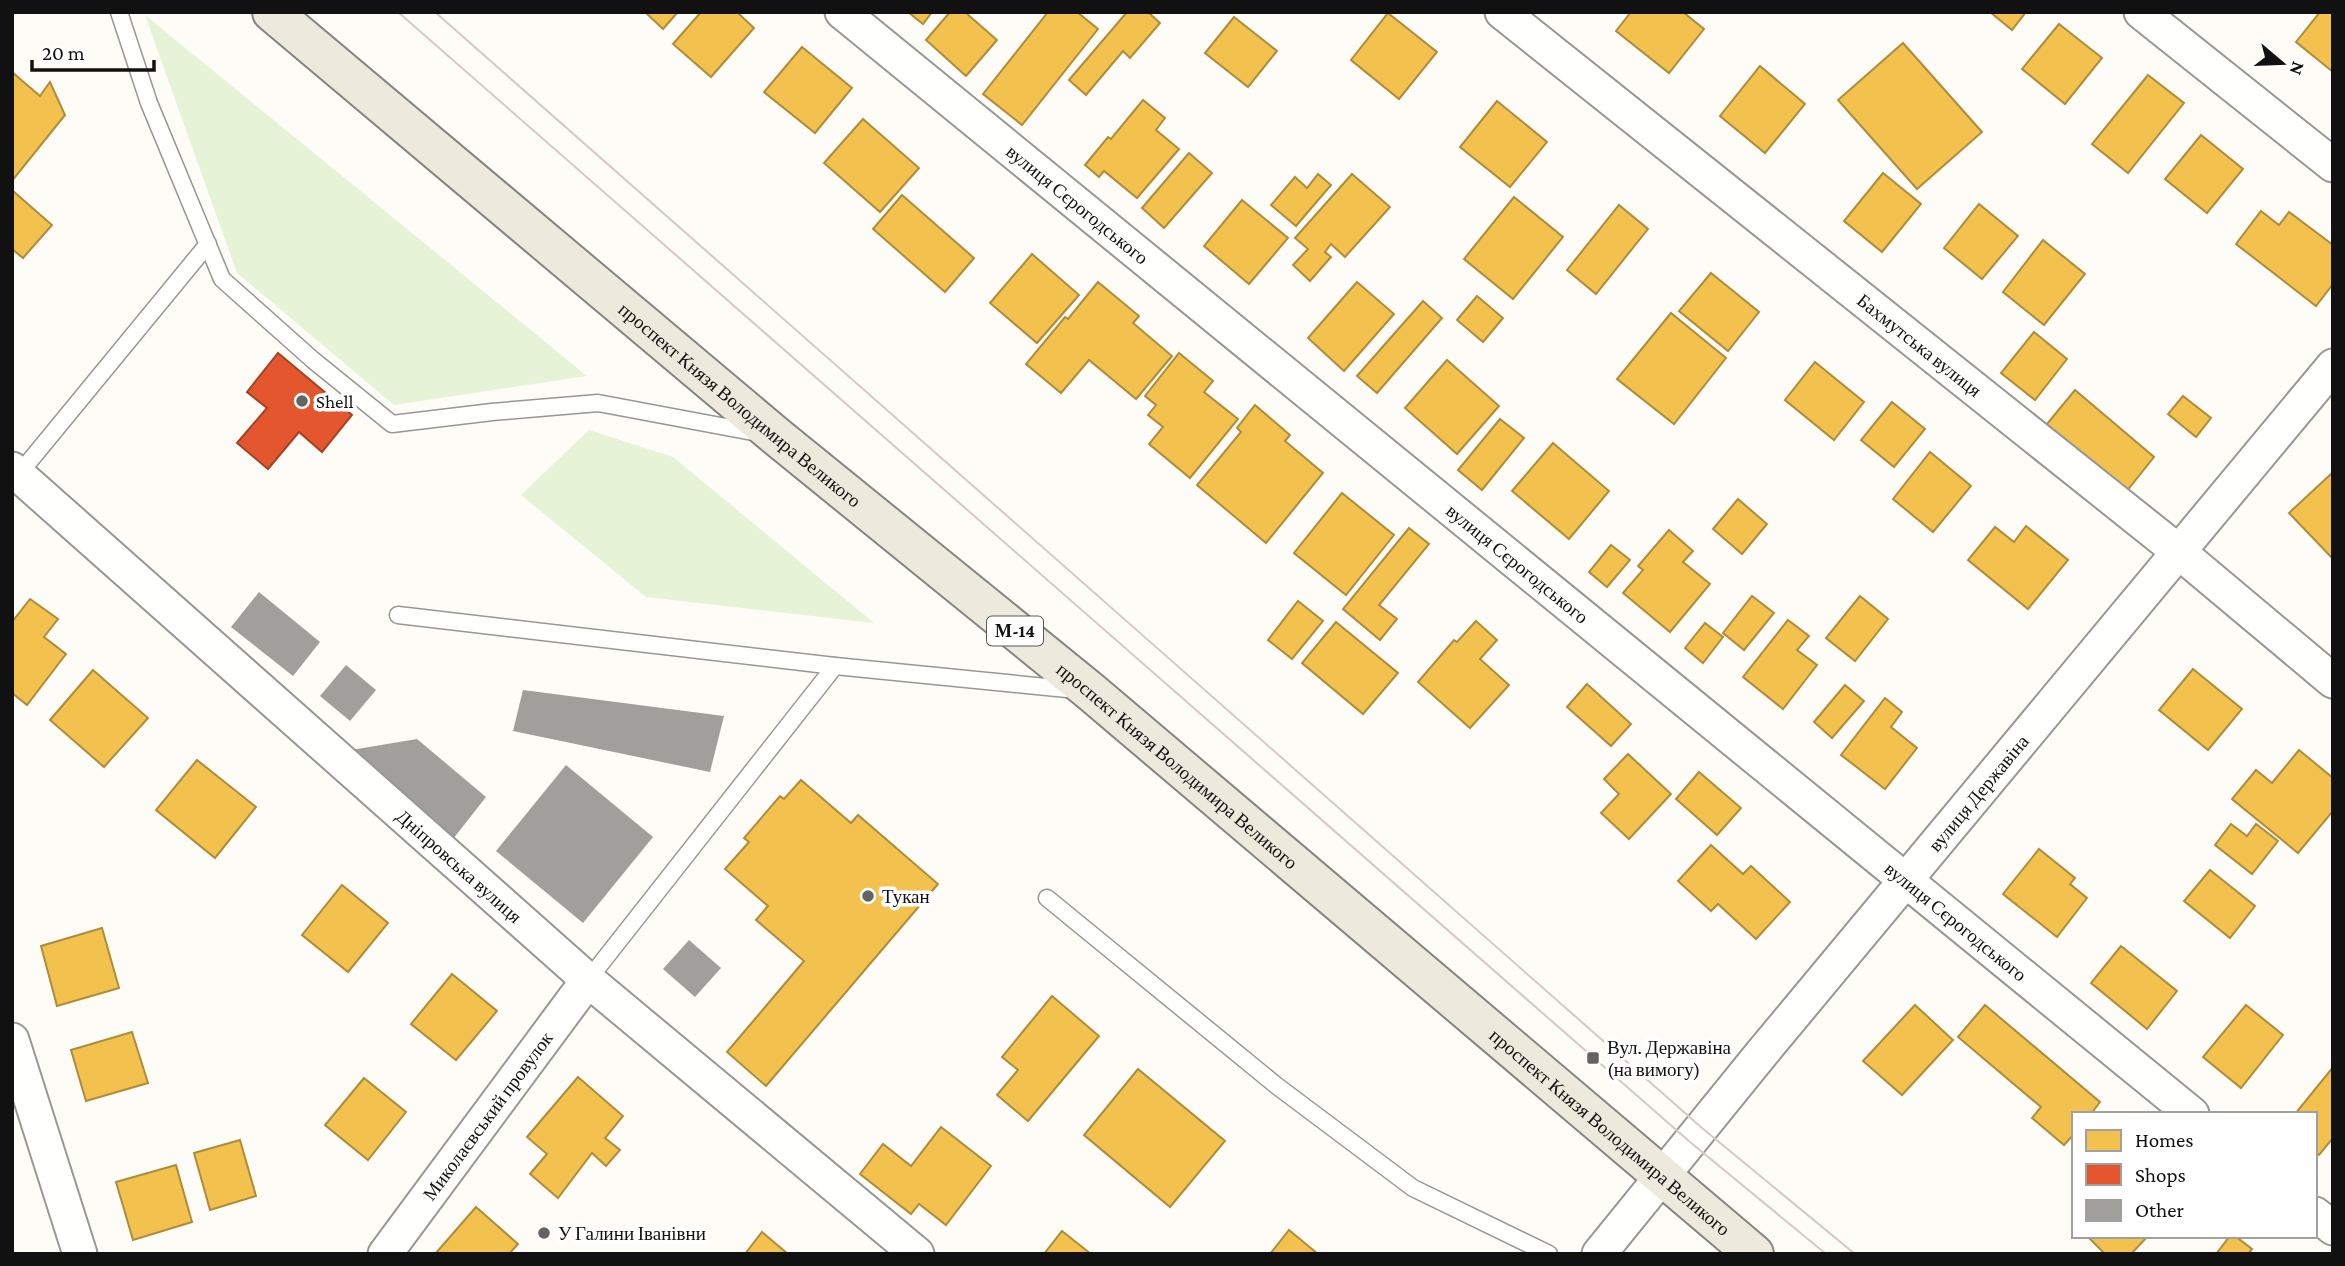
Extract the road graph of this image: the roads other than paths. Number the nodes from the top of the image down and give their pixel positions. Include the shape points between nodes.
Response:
1 (119, 12) edge
2 (272, 12) edge
3 (842, 12) edge
4 (1502, 12) edge
5 (2141, 12) edge
6 (2333, 165) edge
7 (208, 244) junction
8 (2333, 366) edge
9 (776, 436) junction
10 (15, 472) edge
11 (2179, 552) junction
12 (398, 615) dead end
13 (835, 666) junction
14 (2333, 681) edge
15 (1090, 691) junction
16 (1906, 880) junction
17 (1047, 898) dead end
18 (588, 980) junction
19 (12, 1040) edge
20 (2190, 1112) edge
21 (1661, 1175) junction
22 (2317, 1216) edge
23 (2333, 1228) edge
24 (80, 1254) edge
25 (385, 1254) edge
26 (917, 1254) edge
27 (1549, 1254) edge
28 (1599, 1254) edge
29 (1754, 1254) edge

1 - 7 lane via 149,103
2 - 9 main road, проспект Князя Володимира Великого / М-14
3 - 16 street, вулиця Сєрогодського
4 - 11 street, Бахмутська вулиця
5 - 6 street
7 - 9 lane via 222,279 392,424 598,403
7 - 10 lane
8 - 11 street, вулиця Державіна
9 - 15 main road, проспект Князя Володимира Великого / М-14
10 - 18 street, Дніпровська вулиця
11 - 14 street, Бахмутська вулиця
11 - 16 street, вулиця Державіна
12 - 13 lane
13 - 15 lane
13 - 18 lane
15 - 21 main road, проспект Князя Володимира Великого / М-14
16 - 20 street, вулиця Сєрогодського
16 - 21 street, вулиця Державіна
17 - 27 lane via 1277,1086 1413,1188
18 - 25 street, Миколаєвський провулок
18 - 26 street, Дніпровська вулиця
19 - 24 street
21 - 28 street, вулиця Державіна
21 - 29 main road, проспект Князя Володимира Великого / М-14
22 - 23 street

